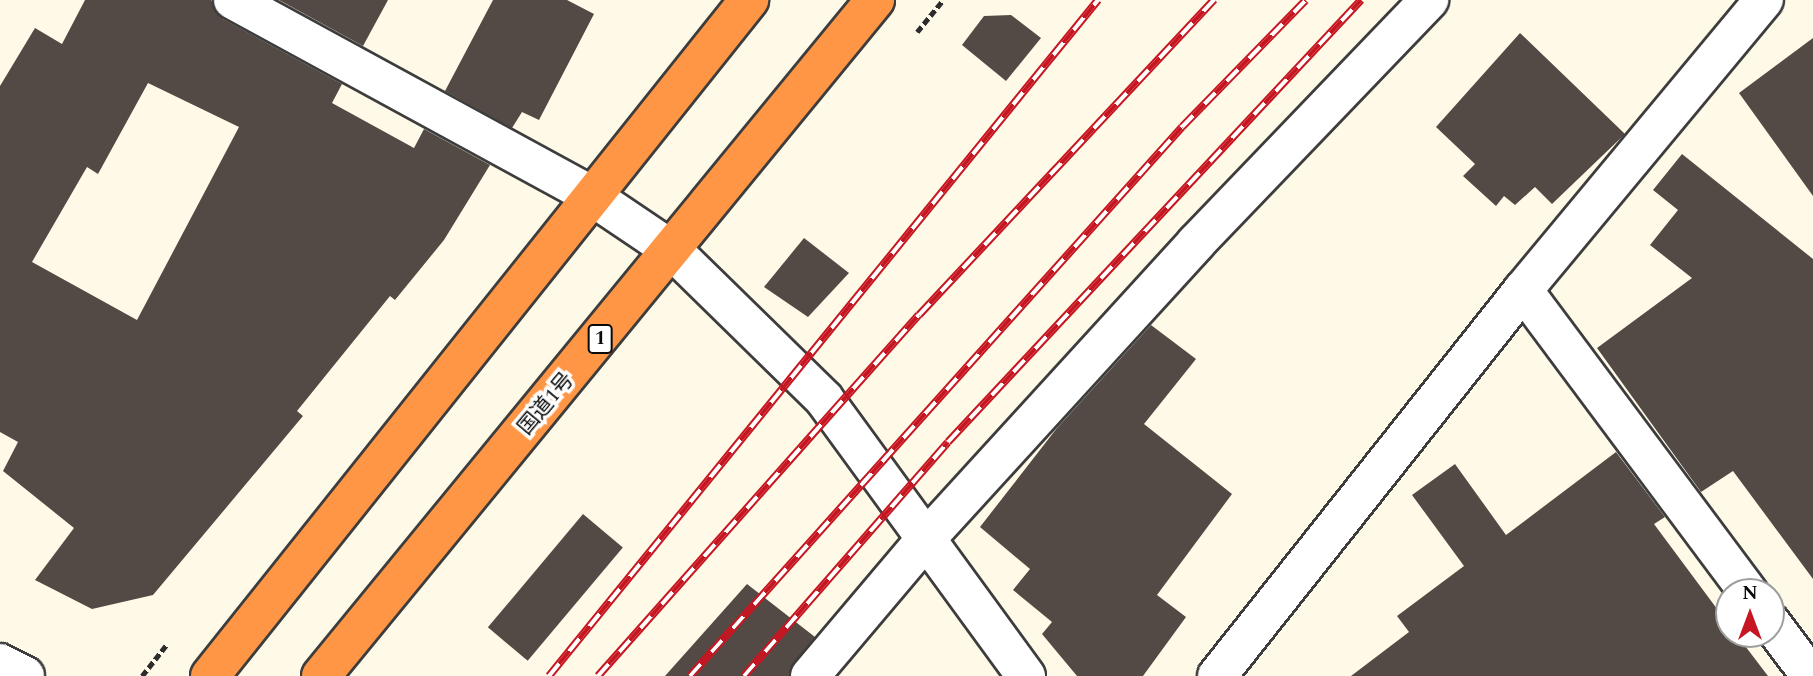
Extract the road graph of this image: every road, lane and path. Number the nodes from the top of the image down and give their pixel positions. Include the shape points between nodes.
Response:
1 (233, 0) edge
2 (749, 0) edge
3 (875, 0) edge
4 (1429, 0) edge
5 (1764, 0) edge
6 (590, 195) junction
7 (673, 251) junction
8 (1523, 290) junction
9 (925, 540) junction
10 (1738, 578) edge
11 (1785, 642) edge
12 (0, 663) edge
13 (25, 676) edge
14 (210, 676) edge
15 (321, 676) edge
16 (810, 676) edge
17 (1026, 676) edge
18 (1217, 676) edge
19 (1811, 676) edge

1 - 6 street
2 - 6 highway
3 - 7 highway, 国道1号 / 1
4 - 9 street via 1196,243
5 - 8 street
6 - 7 street
6 - 14 highway
7 - 9 street via 824,399
7 - 15 highway, 国道1号 / 1
8 - 10 street
8 - 18 street
9 - 16 street
9 - 17 street
11 - 19 street
12 - 13 street

